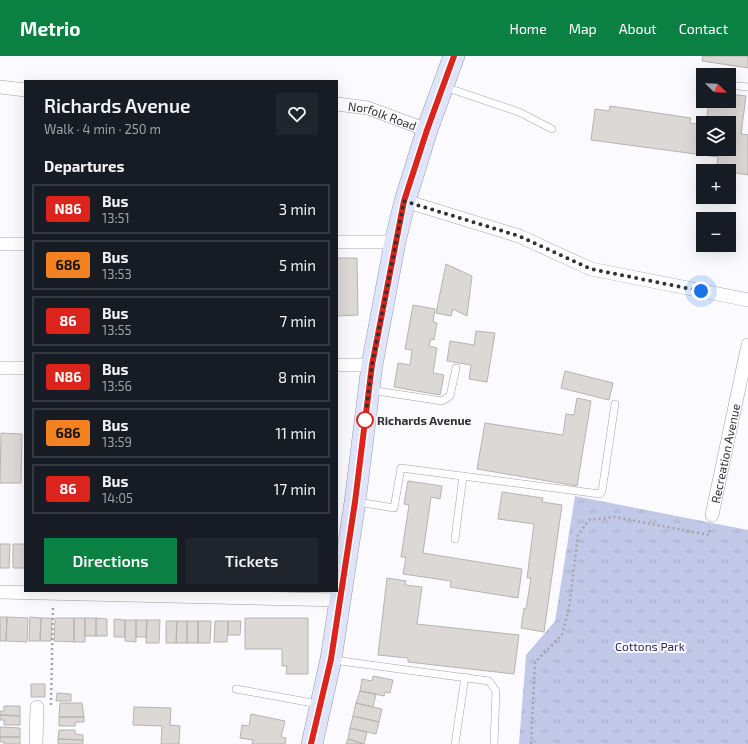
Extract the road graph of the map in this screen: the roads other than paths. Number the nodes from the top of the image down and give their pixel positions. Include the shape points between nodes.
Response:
1 (454, 56) edge
2 (443, 86) junction
3 (736, 86) edge
4 (0, 87) edge
5 (748, 87) edge
6 (24, 90) edge
7 (338, 104) edge
8 (552, 128) dead end
9 (427, 130) junction
10 (404, 201) junction
11 (338, 242) edge
12 (396, 242) junction
13 (0, 244) edge
14 (24, 244) edge
15 (748, 300) edge
16 (748, 345) edge
17 (372, 365) junction
18 (338, 366) edge
19 (0, 368) edge
20 (24, 368) edge
21 (456, 368) dead end
22 (368, 390) junction
23 (615, 404) dead end
24 (463, 476) junction
25 (355, 502) junction
26 (712, 515) road end
27 (455, 539) dead end
28 (0, 592) edge
29 (340, 600) junction
30 (331, 659) junction
31 (465, 677) junction
32 (236, 689) dead end
33 (321, 704) junction
34 (37, 707) road end
35 (36, 744) edge
36 (312, 744) edge
37 (455, 744) edge
38 (494, 744) edge

1 - 2 main road
2 - 8 lane via 519,112
2 - 9 main road
3 - 5 lane
4 - 6 street
7 - 9 street, Norfolk Road via 368,108
9 - 10 main road
10 - 12 main road
10 - 15 street via 519,236 591,269
11 - 12 street
12 - 17 main road
13 - 14 street
16 - 26 street, Recreation Avenue
17 - 18 street
17 - 22 main road
19 - 20 street
21 - 22 lane via 450,396 442,401
22 - 25 main road
23 - 24 lane via 600,494
24 - 25 lane via 401,468 394,508
24 - 27 lane
25 - 29 main road
28 - 29 street
29 - 30 main road
30 - 31 lane
30 - 33 main road
31 - 37 lane
31 - 38 lane via 489,681 496,691
32 - 33 lane
33 - 36 main road
34 - 35 street

